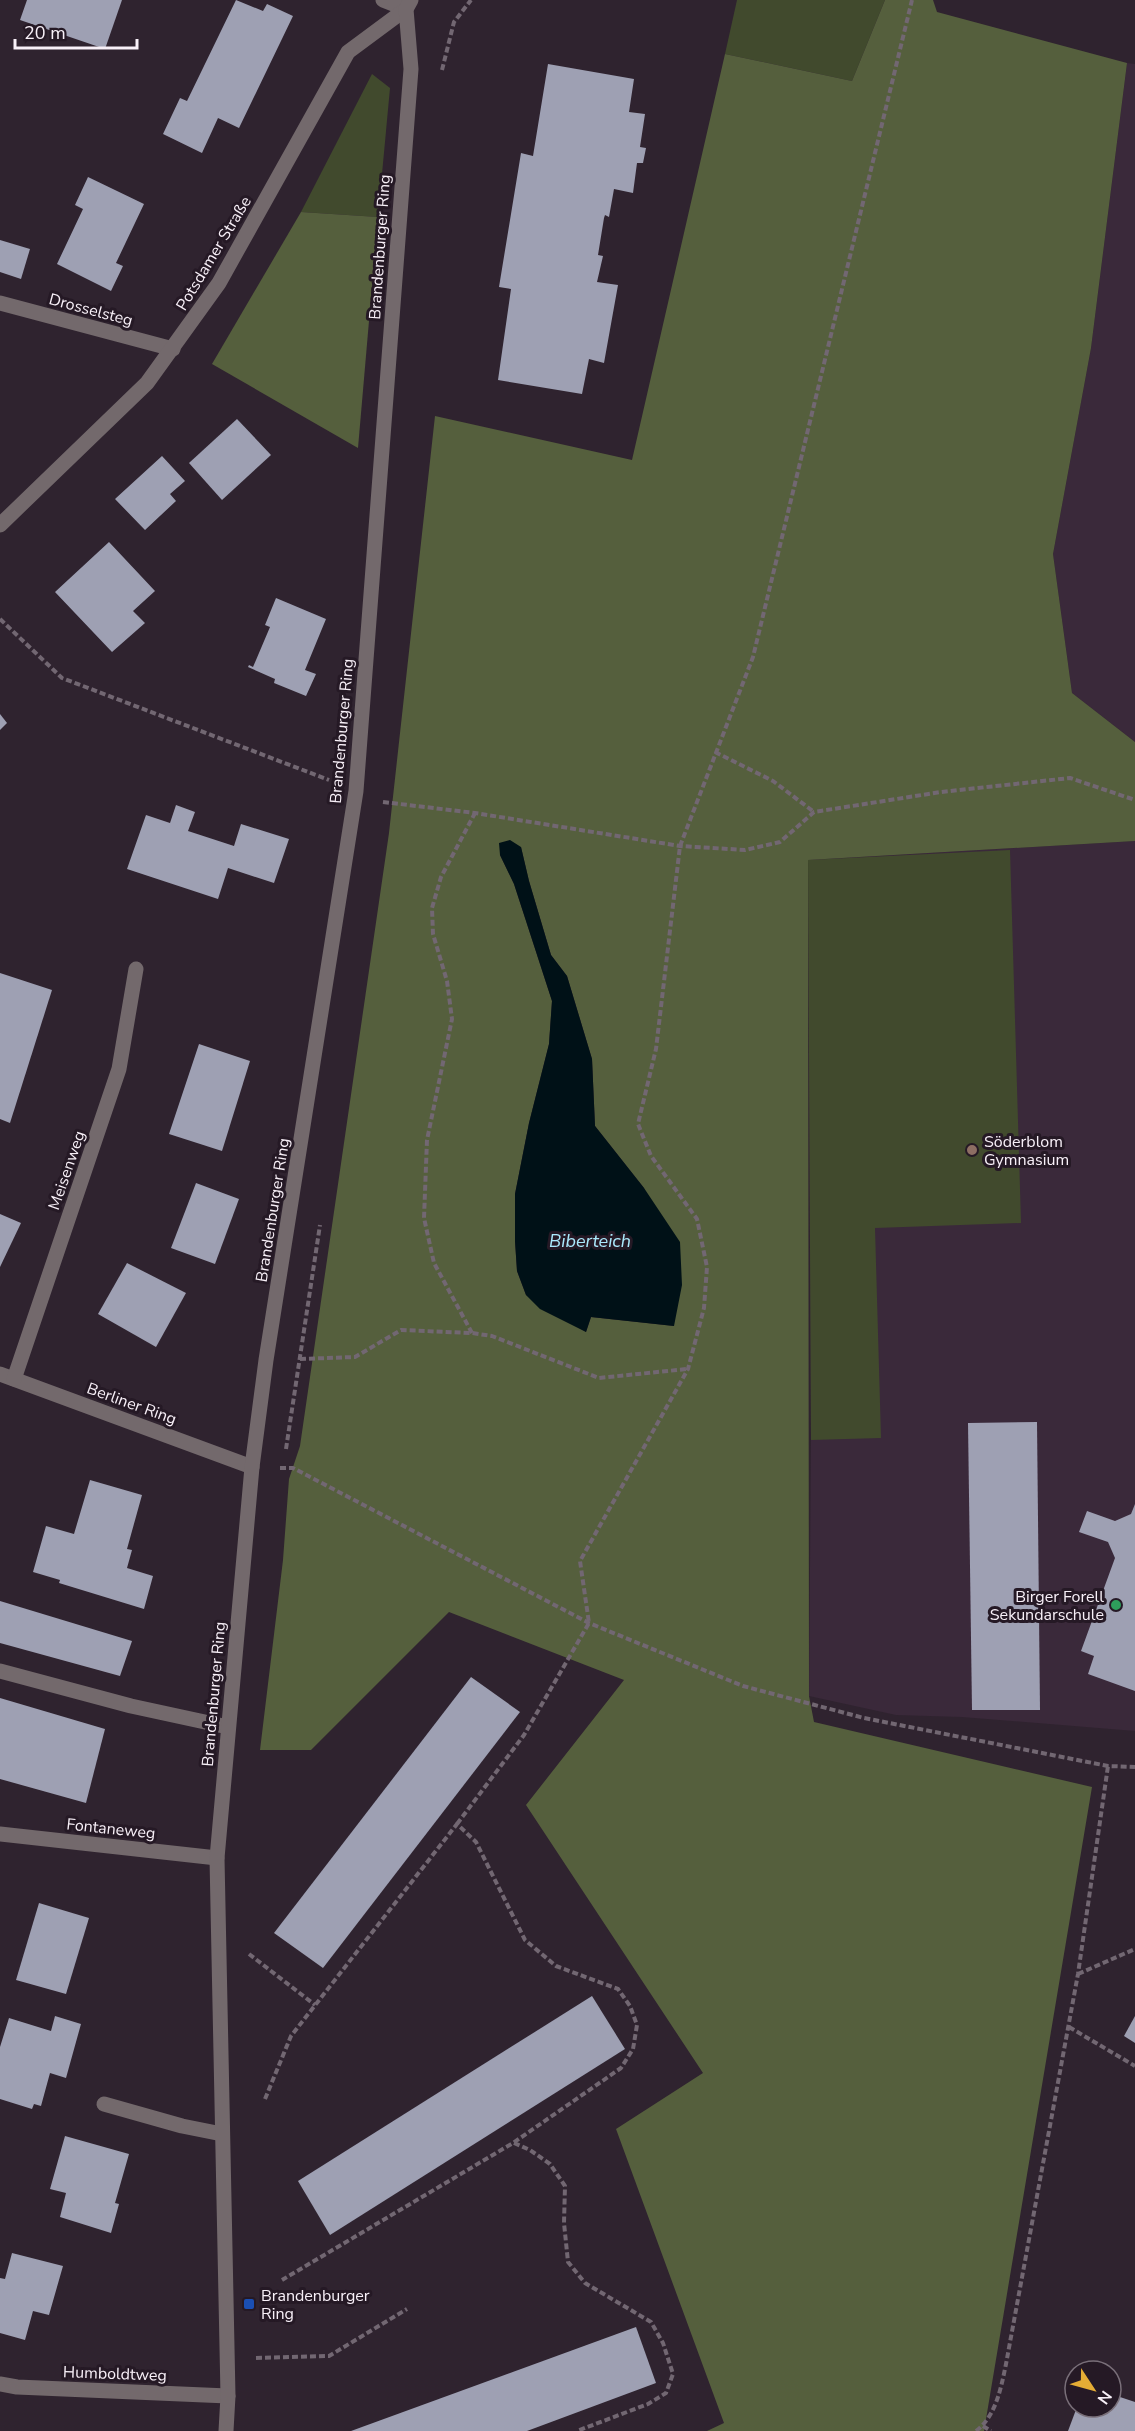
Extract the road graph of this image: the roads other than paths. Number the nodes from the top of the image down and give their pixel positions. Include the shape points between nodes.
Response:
1 (383, 0) edge
2 (409, 4) edge
3 (0, 303) edge
4 (173, 350) junction
5 (0, 525) edge
6 (135, 969) dead end
7 (7, 1376) edge
8 (252, 1467) junction
9 (0, 1671) edge
10 (228, 1727) junction
11 (0, 1834) edge
12 (217, 1858) junction
13 (104, 2104) dead end
14 (222, 2134) junction
15 (0, 2384) edge
16 (228, 2396) junction
17 (226, 2431) edge

1 - 2 street
2 - 4 street, Potsdamer Straße via 348,52 219,283
2 - 8 street, Brandenburger Ring via 411,69 356,791
3 - 4 street, Drosselsteg
4 - 5 street, Potsdamer Straße via 147,383
6 - 7 street, Meisenweg via 119,1069
7 - 8 street, Berliner Ring
8 - 10 street, Brandenburger Ring
9 - 10 street
10 - 12 street, Brandenburger Ring
11 - 12 street, Fontaneweg
12 - 14 street, Brandenburger Ring
13 - 14 street
14 - 16 street, Brandenburger Ring
15 - 16 street, Humboldtweg
16 - 17 street, Brandenburger Ring

